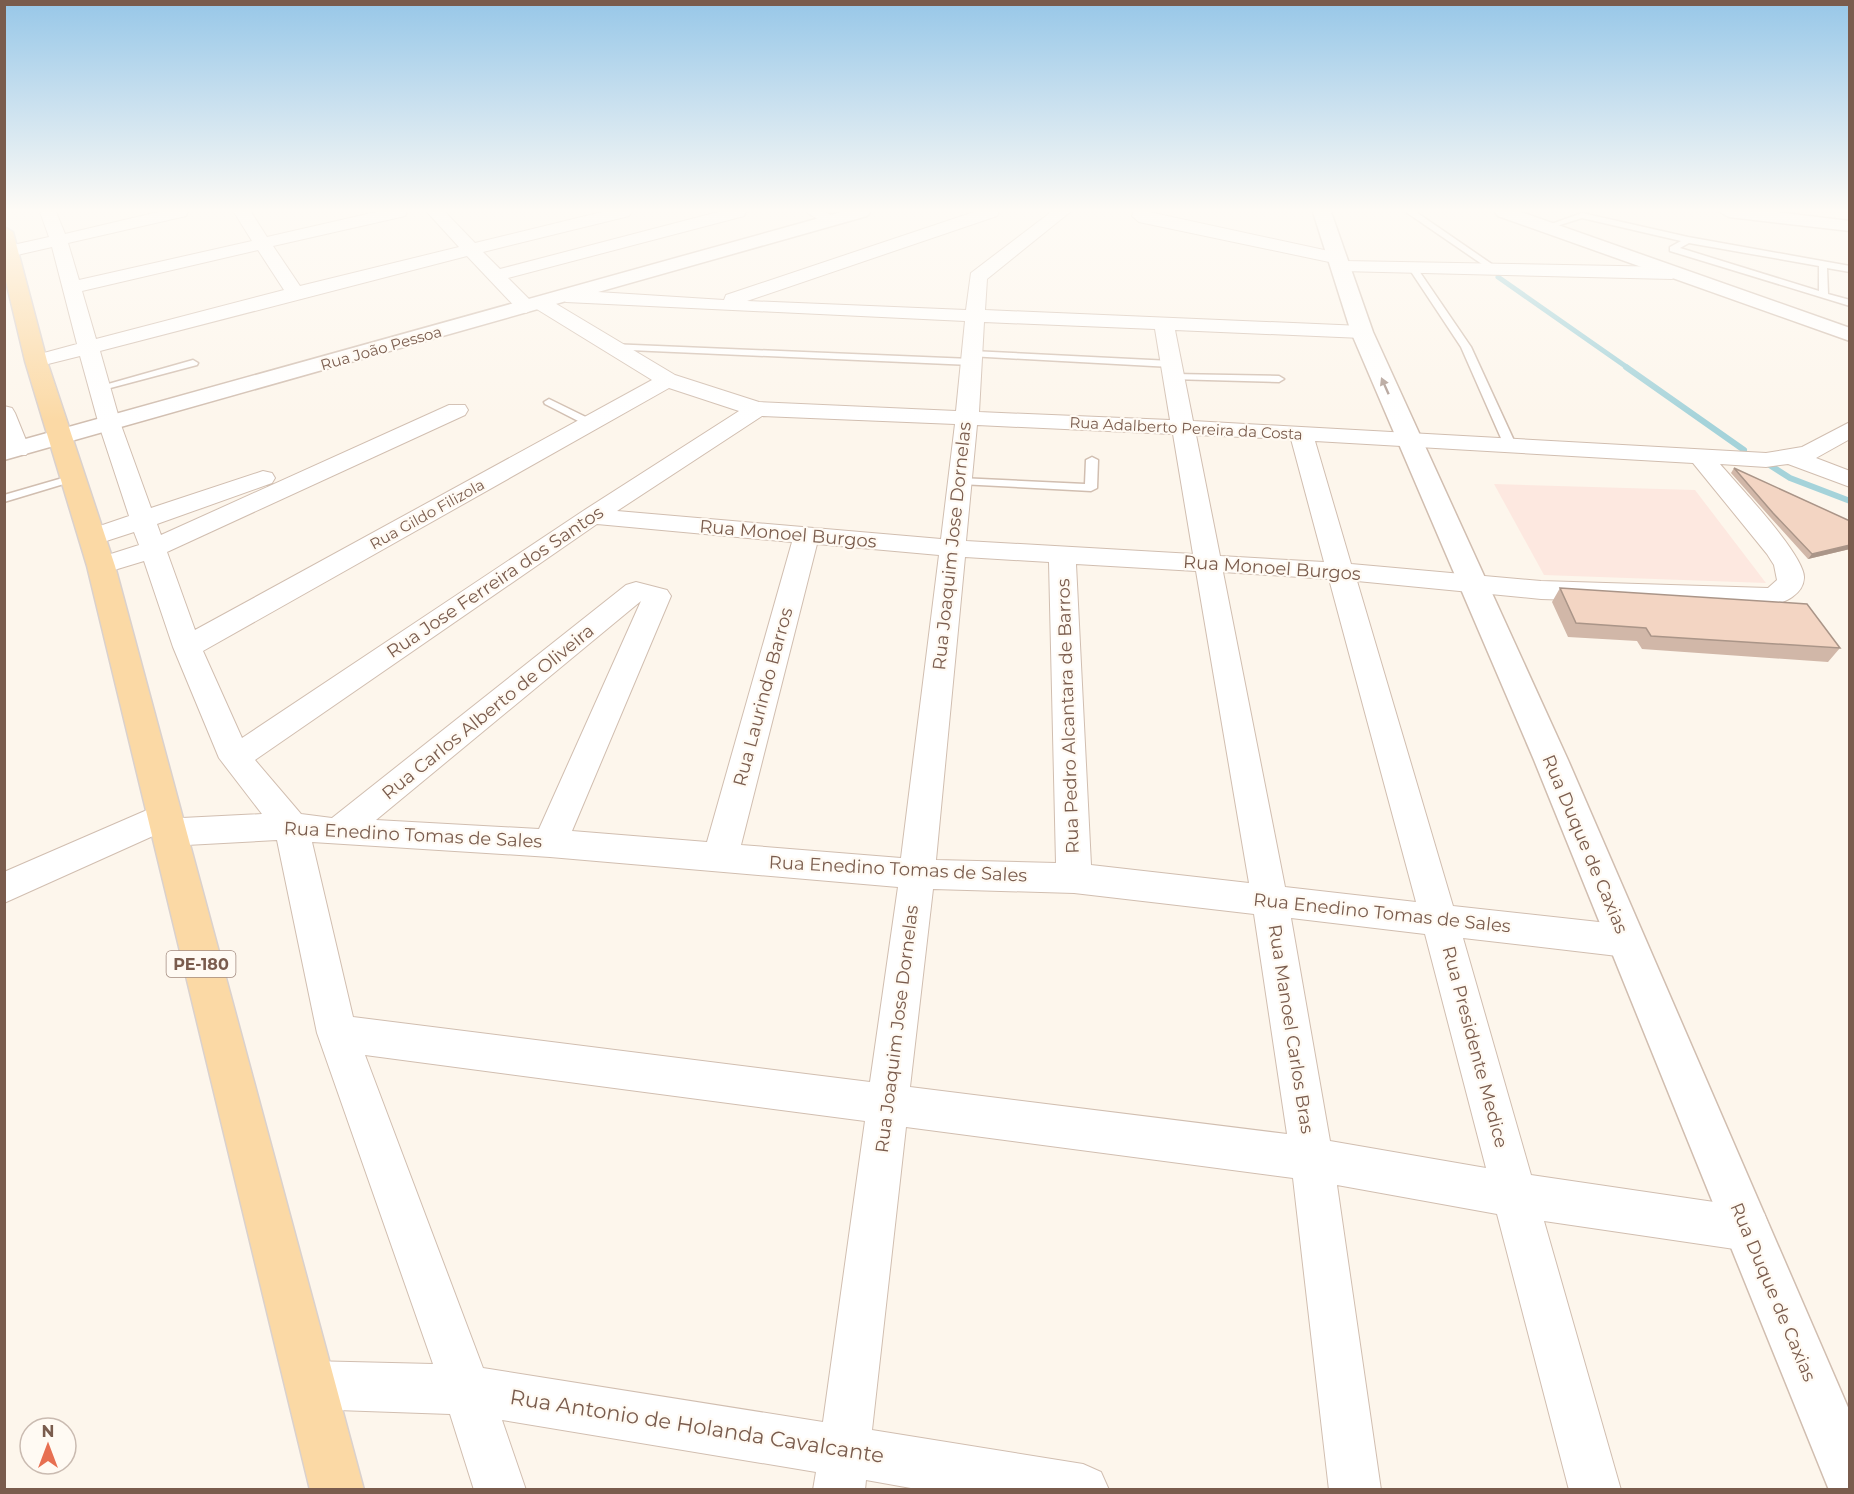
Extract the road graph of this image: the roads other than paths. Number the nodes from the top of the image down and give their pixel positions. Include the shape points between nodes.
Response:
1 (15, 282) edge
2 (69, 282) edge
3 (97, 282) edge
4 (288, 282) edge
5 (340, 282) edge
6 (505, 282) edge
7 (612, 282) edge
8 (784, 282) edge
9 (977, 282) edge
10 (1346, 282) edge
11 (1422, 282) edge
12 (1697, 282) edge
13 (1780, 282) edge
14 (1824, 282) edge
15 (71, 288) junction
16 (295, 293) junction
17 (1824, 295) junction
18 (566, 296) junction
19 (1850, 303) edge
20 (533, 305) junction
21 (715, 305) junction
22 (973, 317) junction
23 (1164, 325) junction
24 (1362, 332) junction
25 (1850, 335) edge
26 (87, 347) junction
27 (610, 347) junction
28 (972, 358) junction
29 (36, 361) junction
30 (193, 363) dead end
31 (1173, 370) junction
32 (1278, 379) dead end
33 (667, 380) junction
34 (99, 387) junction
35 (549, 402) dead end
36 (757, 409) junction
37 (4, 412) edge
38 (967, 417) junction
39 (590, 423) junction
40 (110, 425) junction
41 (1184, 428) junction
42 (1850, 429) edge
43 (1301, 433) junction
44 (62, 439) junction
45 (1409, 440) junction
46 (1510, 445) junction
47 (11, 451) edge
48 (1700, 456) junction
49 (1792, 457) junction
50 (1092, 460) dead end
51 (73, 478) junction
52 (1850, 480) edge
53 (960, 481) junction
54 (4, 499) edge
55 (592, 516) junction
56 (144, 521) junction
57 (806, 537) junction
58 (951, 548) junction
59 (153, 549) junction
60 (97, 552) junction
61 (1062, 554) junction
62 (1208, 563) junction
63 (1338, 571) junction
64 (1474, 583) junction
65 (187, 647) junction
66 (235, 758) junction
67 (166, 824) junction
68 (291, 826) junction
69 (338, 832) junction
70 (550, 843) junction
71 (720, 858) junction
72 (917, 873) junction
73 (1074, 878) junction
74 (4, 888) edge
75 (1270, 900) junction
76 (1439, 918) junction
77 (1626, 941) junction
78 (337, 1033) junction
79 (887, 1105) junction
80 (1312, 1159) junction
81 (1516, 1195) junction
82 (1748, 1229) junction
83 (309, 1385) junction
84 (467, 1390) junction
85 (841, 1470) edge
86 (1850, 1476) edge
87 (337, 1490) edge
88 (500, 1490) edge
89 (1083, 1490) edge
90 (1355, 1490) edge
91 (1595, 1490) edge

1 - 29 main road, PE-180
2 - 15 street
3 - 15 street
4 - 16 street
5 - 16 street
6 - 20 street, Rua Adalberto Pereira da Costa
7 - 18 street, Rua João Pessoa
8 - 21 street
9 - 22 street, Rua Joaquim Jose Dornelas
10 - 24 street, Rua Duque de Caxias
11 - 46 lane via 1466,347
12 - 25 street
13 - 17 lane
14 - 17 lane
15 - 26 street
16 - 26 street
17 - 19 lane
18 - 20 street, Rua João Pessoa
18 - 21 street
20 - 27 street, Rua Adalberto Pereira da Costa
20 - 40 street, Rua João Pessoa
21 - 22 street
22 - 23 street
22 - 28 street, Rua Joaquim Jose Dornelas
23 - 24 street
23 - 31 street, Rua Manoel Carlos Bras
45 -> 24 street, Rua Duque de Caxias
26 - 29 street
26 - 34 street
27 - 28 lane
27 - 33 street, Rua Adalberto Pereira da Costa
28 - 31 lane
28 - 38 street, Rua Joaquim Jose Dornelas
29 - 44 main road, PE-180
30 - 34 lane
31 - 32 lane
31 - 41 street, Rua Manoel Carlos Bras
33 - 36 street, Rua Adalberto Pereira da Costa
33 - 39 street, Rua Gildo Filizola
34 - 40 street
35 - 39 lane
36 - 38 street, Rua Adalberto Pereira da Costa
36 - 55 street, Rua Jose Ferreira dos Santos
37 - 47 street
38 - 41 street, Rua Adalberto Pereira da Costa
38 - 53 street, Rua Joaquim Jose Dornelas
39 - 65 street, Rua Gildo Filizola
40 - 44 street, Rua João Pessoa
40 - 56 street
41 - 43 street, Rua Adalberto Pereira da Costa
41 - 62 street, Rua Manoel Carlos Bras
42 - 49 street, Rua Adalberto Pereira da Costa via 1809,453
43 - 45 street, Rua Adalberto Pereira da Costa
43 - 63 street, Rua Presidente Medice
44 - 47 street, Rua João Pessoa
44 - 51 main road, PE-180
45 - 46 street, Rua Adalberto Pereira da Costa
45 - 64 street, Rua Duque de Caxias
46 - 48 street, Rua Adalberto Pereira da Costa
48 - 49 street, Rua Adalberto Pereira da Costa
48 - 64 street, Rua Monoel Burgos via 1785,562 1791,574 1782,593 1771,597 1564,591
49 - 52 street
50 - 53 lane via 1090,492
51 - 54 lane
51 - 60 main road, PE-180
53 - 58 street, Rua Joaquim Jose Dornelas
55 - 57 street, Rua Monoel Burgos
55 - 66 street, Rua Jose Ferreira dos Santos
56 - 59 street
56 - 59 street via 457,410
56 - 60 street
57 - 58 street, Rua Monoel Burgos
57 - 71 street, Rua Laurindo Barros
58 - 61 street, Rua Monoel Burgos
58 - 72 street, Rua Joaquim Jose Dornelas
59 - 60 street
59 - 65 street
60 - 67 main road, PE-180
61 - 62 street, Rua Monoel Burgos
61 - 73 street, Rua Pedro Alcantara de Barros
62 - 63 street, Rua Monoel Burgos
62 - 75 street, Rua Manoel Carlos Bras
63 - 64 street, Rua Monoel Burgos
63 - 76 street, Rua Presidente Medice
64 - 77 street, Rua Duque de Caxias
65 - 66 street
66 - 68 street
67 - 68 street, Rua Enedino Tomas de Sales
67 - 74 street
67 - 83 main road, PE-180
68 - 69 street, Rua Enedino Tomas de Sales
68 - 78 street
69 - 70 street, Rua Enedino Tomas de Sales
69 - 70 street, Rua Carlos Alberto de Oliveira via 636,591 657,596
70 - 71 street, Rua Enedino Tomas de Sales
71 - 72 street, Rua Enedino Tomas de Sales
72 - 73 street, Rua Enedino Tomas de Sales
72 - 79 street, Rua Joaquim Jose Dornelas
73 - 75 street, Rua Enedino Tomas de Sales
75 - 76 street, Rua Enedino Tomas de Sales
75 - 80 street, Rua Manoel Carlos Bras
76 - 77 street, Rua Enedino Tomas de Sales
76 - 81 street, Rua Presidente Medice
77 - 82 street, Rua Duque de Caxias
78 - 79 street
78 - 84 street
79 - 80 street
79 - 85 street, Rua Joaquim Jose Dornelas
80 - 81 street
80 - 90 street, Rua Manoel Carlos Bras
81 - 82 street
81 - 91 street, Rua Presidente Medice
82 - 86 street, Rua Duque de Caxias
83 - 84 street, Rua Antonio de Holanda Cavalcante
83 - 87 main road, PE-180
84 - 85 street, Rua Antonio de Holanda Cavalcante
84 - 88 street
85 - 89 street, Rua Antonio de Holanda Cavalcante

